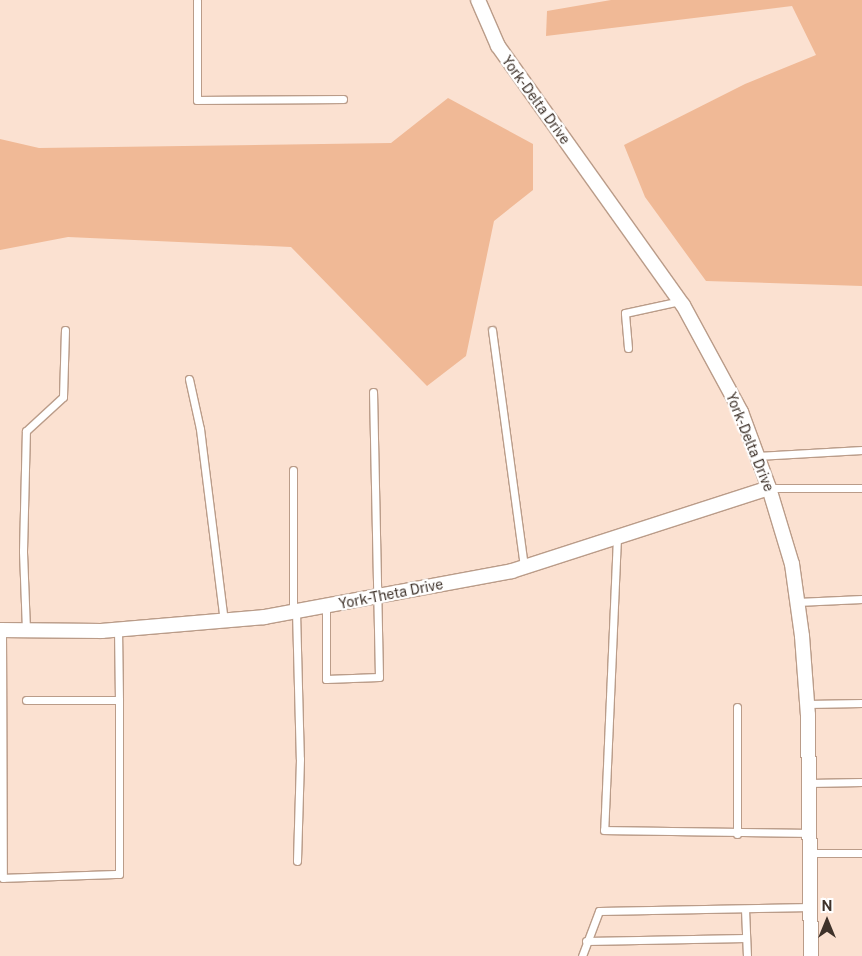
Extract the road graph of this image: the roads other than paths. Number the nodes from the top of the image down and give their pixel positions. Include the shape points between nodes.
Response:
1 (197, 0) edge
2 (478, 0) edge
3 (343, 98) dead end
4 (680, 301) junction
5 (65, 330) dead end
6 (492, 330) dead end
7 (628, 348) dead end
8 (189, 379) dead end
9 (373, 392) dead end
10 (862, 450) edge
11 (757, 456) junction
12 (293, 470) dead end
13 (769, 488) junction
14 (862, 488) edge
15 (617, 537) junction
16 (524, 567) junction
17 (378, 596) junction
18 (862, 599) edge
19 (797, 602) junction
20 (326, 606) junction
21 (295, 611) junction
22 (224, 621) junction
23 (1, 630) edge
24 (26, 630) junction
25 (118, 630) junction
26 (26, 700) dead end
27 (119, 700) junction
28 (862, 703) edge
29 (807, 704) junction
30 (737, 707) dead end
31 (862, 782) edge
32 (809, 783) junction
33 (809, 833) junction
34 (737, 834) junction
35 (810, 853) junction
36 (862, 854) edge
37 (297, 861) dead end
38 (811, 907) junction
39 (746, 909) junction
40 (746, 938) junction
41 (586, 941) junction
42 (582, 956) edge
43 (747, 956) edge
44 (811, 956) edge

1 - 3 lane via 197,100
2 - 4 street, York-Delta Drive via 498,46
4 - 7 lane via 625,313
4 - 11 street, York-Delta Drive via 741,412
5 - 24 lane via 63,397 26,431 23,551
6 - 16 lane
8 - 22 lane via 200,429
9 - 17 lane
10 - 11 lane
11 - 13 street, York-Delta Drive
12 - 21 lane
13 - 14 lane
13 - 15 street, York-Theta Drive
13 - 19 street, York-Delta Drive via 792,564
15 - 16 street, York-Theta Drive
15 - 34 lane via 604,830
16 - 17 street, York-Theta Drive
17 - 20 street, York-Theta Drive
17 - 20 lane via 379,677 326,679
18 - 19 lane
19 - 29 street, York-Delta Drive
20 - 21 street, York-Theta Drive
21 - 22 street, York-Theta Drive
21 - 37 lane via 300,759
22 - 25 street, York-Theta Drive
23 - 24 street, York-Theta Drive
23 - 27 lane via 3,878 119,874
24 - 25 street, York-Theta Drive
25 - 27 lane
26 - 27 lane
28 - 29 lane
29 - 32 street, York-Delta Drive
30 - 34 lane
31 - 32 lane
32 - 33 street, York-Delta Drive
33 - 34 lane
33 - 35 street, York-Delta Drive
35 - 36 lane
35 - 38 street, York-Delta Drive
38 - 39 lane
38 - 44 street, York-Delta Drive
39 - 40 lane
39 - 41 lane via 599,911
40 - 41 lane
40 - 43 lane
41 - 42 lane

